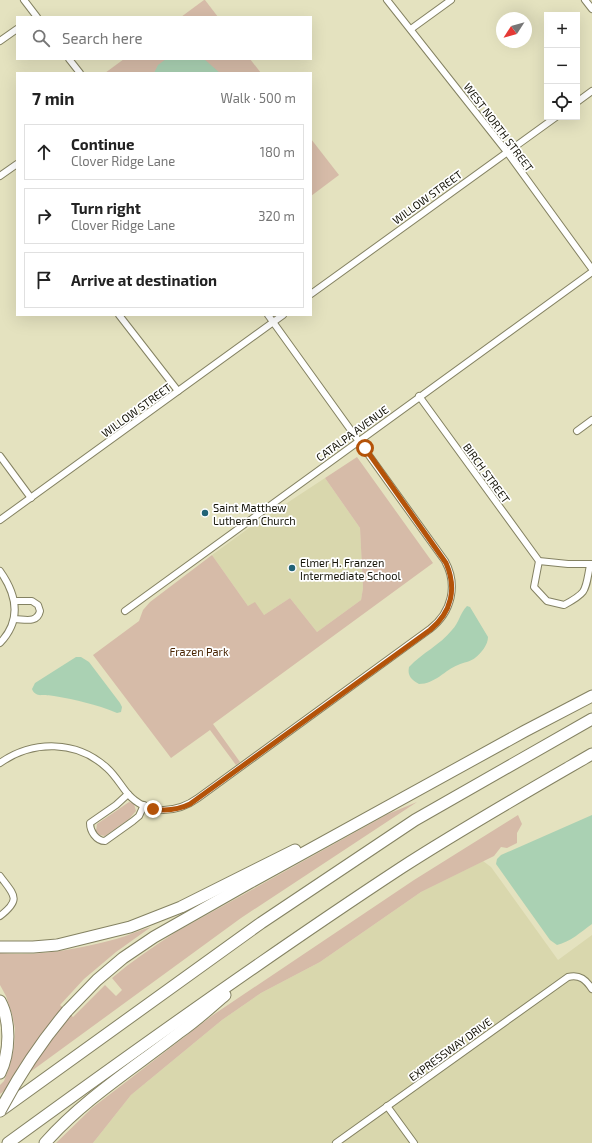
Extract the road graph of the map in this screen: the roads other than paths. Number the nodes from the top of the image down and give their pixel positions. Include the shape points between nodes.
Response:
1 (24, 0) edge
2 (387, 0) edge
3 (451, 0) edge
4 (585, 0) edge
5 (592, 9) edge
6 (35, 16) edge
7 (411, 29) junction
8 (16, 30) edge
9 (0, 41) edge
10 (70, 60) edge
11 (79, 72) edge
12 (592, 91) edge
13 (580, 100) edge
14 (552, 120) edge
15 (507, 152) junction
16 (16, 165) edge
17 (0, 176) edge
18 (592, 270) edge
19 (312, 293) edge
20 (120, 316) edge
21 (269, 316) edge
22 (282, 316) edge
23 (273, 322) junction
24 (178, 391) junction
25 (419, 396) junction
26 (592, 420) edge
27 (577, 431) dead end
28 (359, 441) junction
29 (0, 456) edge
30 (31, 498) junction
31 (0, 520) edge
32 (539, 561) junction
33 (591, 564) edge
34 (0, 571) edge
35 (15, 601) junction
36 (125, 611) dead end
37 (14, 619) junction
38 (0, 643) edge
39 (592, 696) edge
40 (592, 719) edge
41 (592, 754) edge
42 (0, 763) edge
43 (128, 794) junction
44 (144, 805) junction
45 (353, 826) junction
46 (0, 876) edge
47 (0, 916) edge
48 (0, 941) edge
49 (74, 941) junction
50 (286, 946) junction
51 (0, 947) edge
52 (592, 988) edge
53 (0, 1001) edge
54 (0, 1073) edge
55 (388, 1106) junction
56 (0, 1111) edge
57 (8, 1143) edge
58 (45, 1143) edge
59 (336, 1143) edge
60 (414, 1143) edge

1 - 6 street
2 - 7 street, WEST NORTH STREET
3 - 7 street
4 - 5 street
7 - 15 street, WEST NORTH STREET
8 - 9 street
10 - 11 street
12 - 13 street
14 - 15 street, WILLOW STREET
15 - 18 street, WEST NORTH STREET
15 - 19 street, WILLOW STREET
16 - 17 street
18 - 25 street, CATALPA AVENUE
20 - 24 street
21 - 23 street
22 - 23 street, WILLOW STREET
23 - 24 street, WILLOW STREET
23 - 28 street
24 - 30 street, WILLOW STREET
25 - 28 street, CATALPA AVENUE
25 - 32 street, BIRCH STREET
26 - 27 street
28 - 36 street, CATALPA AVENUE
28 - 44 street via 446,563 452,580 452,593 443,616 430,630 190,804 165,810
29 - 30 street
30 - 31 street, WILLOW STREET
32 - 33 street
32 - 33 street via 534,587 547,601 564,605 580,596 586,588
34 - 35 street via 10,586
35 - 37 street
35 - 37 street via 32,601 38,605 40,611 34,619
37 - 38 street via 10,630
39 - 45 highway
40 - 56 highway via 416,820 261,923
41 - 50 highway via 402,868
42 - 43 street via 33,748 71,748 89,755 103,765 116,777
43 - 44 street
43 - 44 street via 90,823 90,828 100,841 104,841 133,821 139,816
45 - 49 highway via 324,835 174,910 130,927
45 - 56 highway, bridge via 154,937 123,958 97,980 45,1036
46 - 47 street via 14,901 11,908
48 - 49 highway
49 - 51 highway via 33,947
50 - 57 highway
50 - 58 highway via 181,1032 98,1094
52 - 55 street, EXPRESSWAY DRIVE via 578,976 568,977
53 - 54 highway via 8,1038 7,1054
55 - 59 street, EXPRESSWAY DRIVE
55 - 60 street

